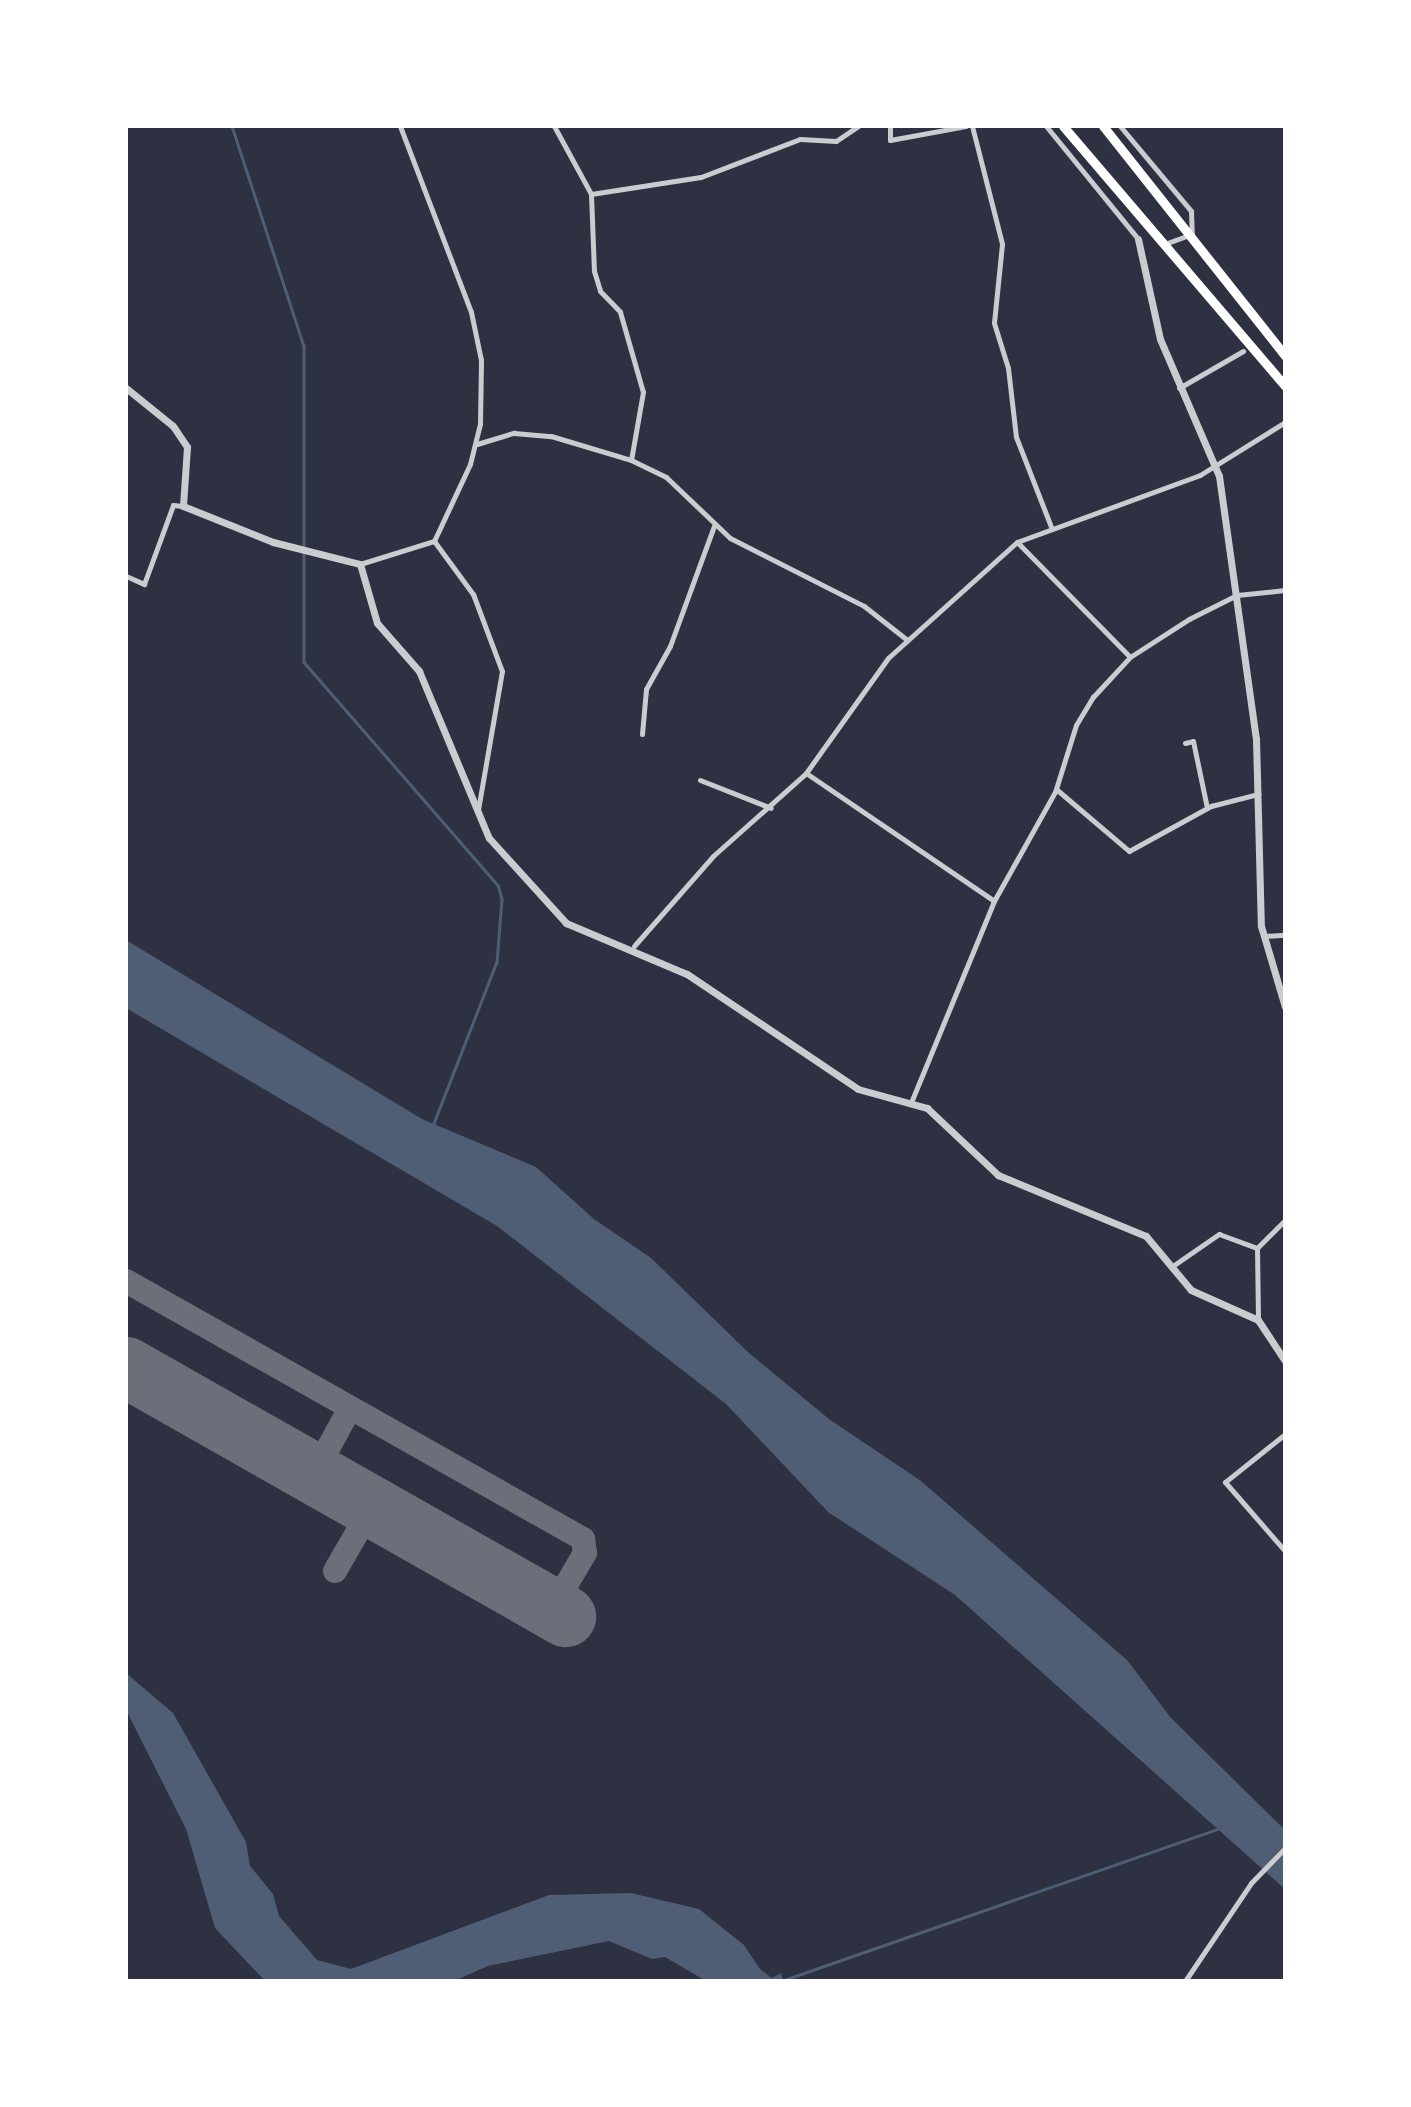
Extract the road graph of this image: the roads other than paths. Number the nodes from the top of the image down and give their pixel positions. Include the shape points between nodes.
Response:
1 (400, 126) edge
2 (554, 126) edge
3 (858, 126) edge
4 (890, 126) edge
5 (966, 126) edge
6 (972, 126) edge
7 (1046, 126) edge
8 (1063, 126) edge
9 (1103, 126) edge
10 (1120, 126) edge
11 (591, 194) junction
12 (1138, 239) joint
13 (1187, 239) junction
14 (1161, 244) junction
15 (1243, 351) dead end
16 (1285, 356) edge
17 (1285, 386) edge
18 (126, 388) edge
19 (1179, 388) junction
20 (1285, 422) edge
21 (477, 444) junction
22 (631, 460) junction
23 (1217, 466) junction
24 (183, 506) junction
25 (715, 526) junction
26 (1051, 527) junction
27 (434, 541) junction
28 (1017, 542) junction
29 (360, 564) junction
30 (126, 576) edge
31 (1285, 590) edge
32 (1232, 597) junction
33 (906, 639) junction
34 (1130, 657) junction
35 (642, 734) dead end
36 (1185, 743) dead end
37 (806, 773) junction
38 (700, 780) dead end
39 (1056, 789) junction
40 (1258, 794) junction
41 (771, 808) junction
42 (1207, 808) junction
43 (478, 810) junction
44 (994, 901) junction
45 (1285, 935) edge
46 (1263, 936) junction
47 (634, 946) junction
48 (1285, 1007) edge
49 (912, 1100) junction
50 (1285, 1220) edge
51 (1257, 1248) junction
52 (1174, 1265) junction
53 (1258, 1320) junction
54 (1285, 1361) edge
55 (1285, 1434) edge
56 (1285, 1551) edge
57 (1285, 1848) edge
58 (1185, 1981) edge

1 - 21 street via 471,312 481,360
2 - 11 street
3 - 11 street via 836,141 800,139 701,177
4 - 5 street via 890,140
6 - 26 street via 1002,244 994,323 1008,368 1016,437
7 - 12 street
8 - 14 highway
9 - 13 highway
10 - 13 street via 1188,205
11 - 22 street via 594,271 600,291 620,312 643,392
12 - 19 street via 1143,284
13 - 14 street
13 - 16 highway
14 - 17 highway
15 - 19 street
18 - 24 street via 173,426 187,447
19 - 23 street
20 - 23 street
21 - 22 street via 514,433 551,436
21 - 27 street
22 - 25 street via 666,477
23 - 26 street
23 - 32 street
24 - 29 street via 273,542
24 - 30 street via 173,505 144,584
25 - 33 street via 864,606
25 - 35 street via 670,646 646,689
26 - 28 street
27 - 29 street
27 - 43 street via 473,594 502,671
28 - 33 street
28 - 34 street
29 - 43 street via 377,623 411,656
31 - 32 street
32 - 34 street
32 - 40 street via 1252,700
33 - 37 street
34 - 39 street via 1084,709
36 - 42 street via 1193,741
37 - 41 street
37 - 44 street
38 - 41 street
39 - 42 street via 1129,851
39 - 44 street
40 - 42 street
40 - 46 street
41 - 47 street via 713,856
43 - 47 street via 489,838 566,922
44 - 49 street
45 - 46 street
46 - 48 street
47 - 49 street via 687,974 858,1089
49 - 52 street via 998,1175 1107,1215 1160,1246
50 - 51 street
51 - 52 street via 1219,1234
51 - 53 street
52 - 53 street via 1191,1290
53 - 54 street
55 - 56 street via 1225,1482
57 - 58 street via 1251,1884

